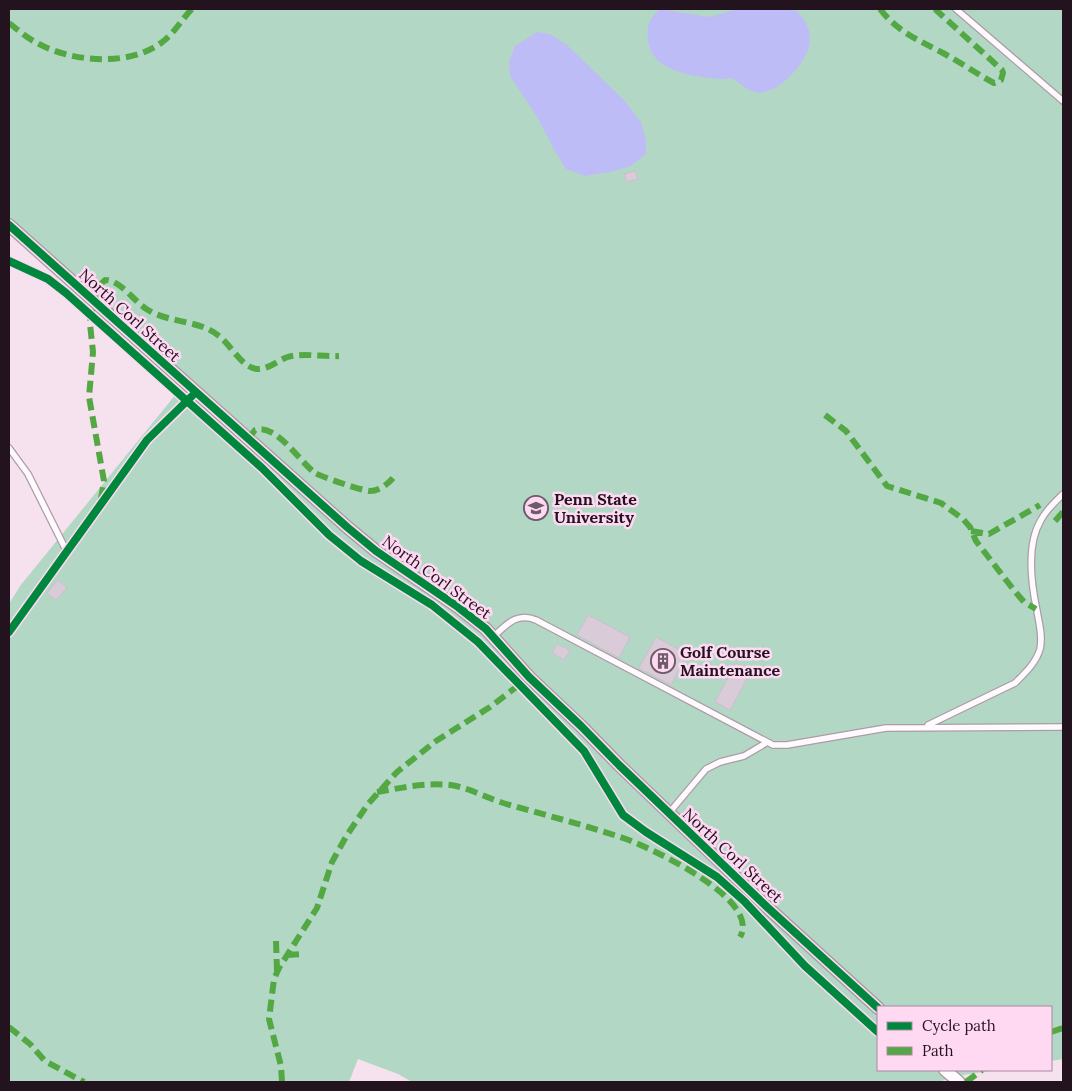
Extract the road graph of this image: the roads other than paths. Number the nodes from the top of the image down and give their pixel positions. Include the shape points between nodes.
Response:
1 (956, 9) edge
2 (1063, 102) edge
3 (9, 225) edge
4 (9, 448) edge
5 (1063, 494) edge
6 (66, 550) dead end
7 (493, 637) junction
8 (926, 726) junction
9 (1063, 727) edge
10 (766, 743) junction
11 (668, 813) junction
12 (877, 1007) edge
13 (946, 1071) edge
14 (958, 1082) edge

1 - 2 lane
3 - 7 street, North Corl Street via 347,527 458,607
4 - 6 lane via 28,474
5 - 8 lane via 1040,521 1033,547 1031,563 1041,636 1038,656 1015,682
7 - 10 lane via 514,618 528,616
7 - 11 street, North Corl Street via 528,677
8 - 9 lane
8 - 10 lane via 886,728 787,745
10 - 11 lane via 744,756 706,769
11 - 12 street, North Corl Street
13 - 14 street

